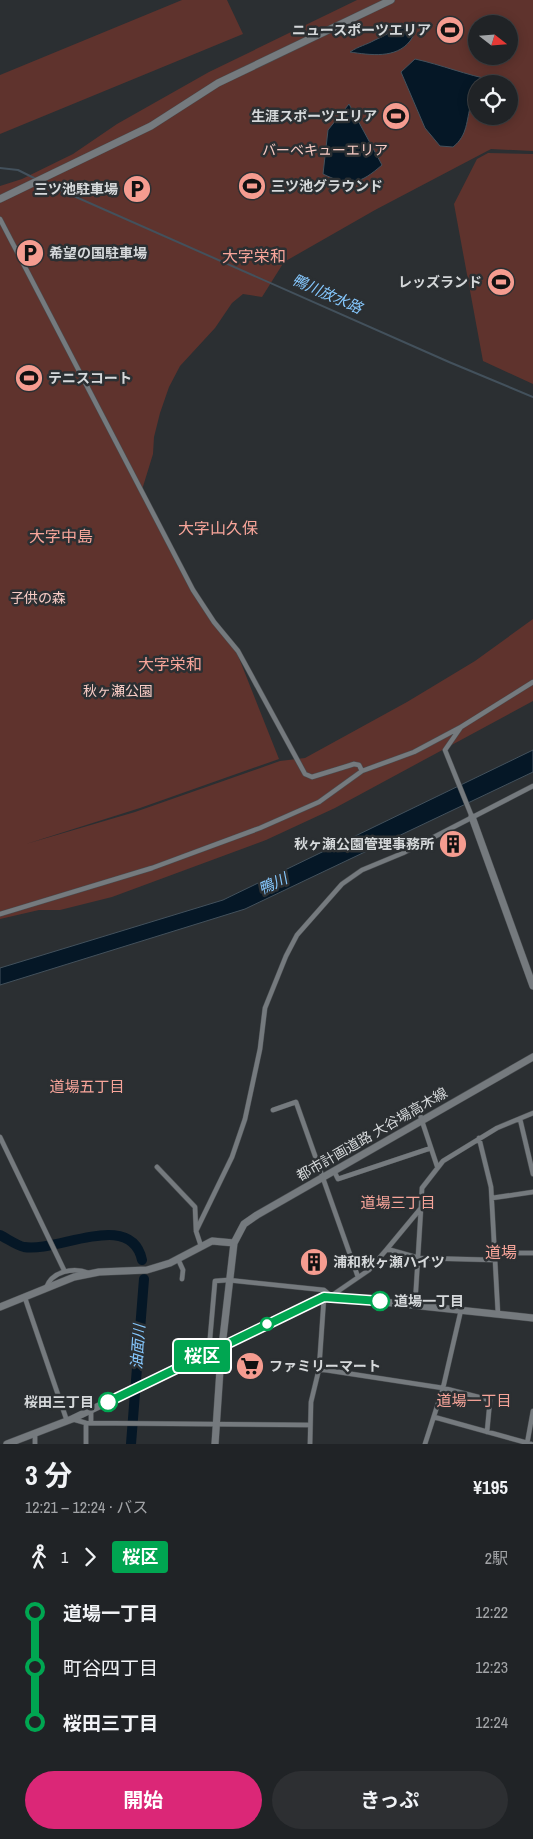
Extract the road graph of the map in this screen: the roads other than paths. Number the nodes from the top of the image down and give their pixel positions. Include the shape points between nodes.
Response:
1 (391, 0) edge
2 (0, 199) edge
3 (0, 219) edge
4 (533, 682) edge
5 (461, 727) junction
6 (362, 771) junction
7 (533, 786) edge
8 (472, 816) junction
9 (0, 914) edge
10 (533, 986) edge
11 (533, 1057) edge
12 (418, 1109) dead end
13 (273, 1110) dead end
14 (533, 1113) edge
15 (520, 1119) junction
16 (422, 1120) junction
17 (0, 1137) edge
18 (479, 1138) junction
19 (533, 1143) edge
20 (527, 1144) junction
21 (431, 1148) junction
22 (157, 1166) dead end
23 (438, 1166) junction
24 (334, 1171) junction
25 (533, 1174) edge
26 (323, 1177) junction
27 (533, 1192) edge
28 (492, 1198) junction
29 (421, 1208) junction
30 (196, 1231) junction
31 (234, 1243) junction
32 (201, 1246) junction
33 (387, 1249) junction
34 (495, 1252) junction
35 (533, 1253) edge
36 (419, 1258) junction
37 (178, 1260) junction
38 (495, 1260) junction
39 (64, 1270) junction
40 (89, 1273) junction
41 (358, 1276) junction
42 (182, 1279) dead end
43 (228, 1280) junction
44 (46, 1288) junction
45 (327, 1297) junction
46 (25, 1298) junction
47 (415, 1305) junction
48 (0, 1307) edge
49 (461, 1310) junction
50 (498, 1314) junction
51 (533, 1318) edge
52 (210, 1338) dead end
53 (222, 1347) junction
54 (319, 1370) junction
55 (443, 1388) junction
56 (91, 1410) junction
57 (533, 1411) edge
58 (434, 1417) junction
59 (70, 1420) junction
60 (89, 1423) junction
61 (216, 1424) junction
62 (310, 1425) junction
63 (487, 1432) junction
64 (35, 1433) junction
65 (7, 1444) edge
66 (35, 1444) edge
67 (86, 1444) edge
68 (215, 1444) edge
69 (310, 1444) edge
70 (425, 1444) edge
71 (528, 1444) edge

1 - 2 street via 218,83 151,126
3 - 6 street via 193,590 238,651 302,770 308,777 354,764 359,765
4 - 5 street
5 - 6 street via 414,752
5 - 8 street via 446,746
6 - 9 street via 320,802 260,828 152,868
7 - 8 street
8 - 10 street
8 - 30 street via 403,853 362,870 342,884 297,935 265,1008 246,1119 232,1157
11 - 16 street, 都市計画道路 大谷場高木線
12 - 16 street
13 - 26 street via 296,1102
14 - 15 street
15 - 18 street
15 - 20 street
16 - 21 street
16 - 24 street, 都市計画道路 大谷場高木線
17 - 39 street
18 - 23 street
18 - 28 street
19 - 20 street
20 - 25 street
21 - 23 street
21 - 24 street via 338,1179
22 - 30 street via 195,1207
23 - 29 street via 422,1188
24 - 26 street, 都市計画道路 大谷場高木線
26 - 31 street, 都市計画道路 大谷場高木線 via 250,1219
26 - 41 street
27 - 28 street
28 - 34 street
29 - 33 street
29 - 36 street
30 - 32 street
31 - 32 street via 216,1240
31 - 43 street
32 - 37 street
33 - 36 street
33 - 41 street via 369,1270
34 - 35 street
34 - 38 street
36 - 38 street
36 - 47 street
37 - 40 street via 147,1270
37 - 42 street via 183,1270
38 - 50 street
39 - 40 street
39 - 44 street via 48,1282
40 - 44 street
41 - 45 street
43 - 45 street via 324,1290
43 - 52 street via 215,1281
43 - 53 street
44 - 46 street
45 - 47 street
45 - 53 street
45 - 54 street
46 - 48 street
46 - 59 street
47 - 49 street
49 - 50 street
49 - 55 street
50 - 51 street
53 - 56 street
53 - 61 street
54 - 55 street
54 - 62 street via 310,1402
55 - 58 street
55 - 63 street via 490,1400
56 - 59 street
56 - 60 street
57 - 71 street
58 - 63 street
58 - 70 street
59 - 60 street
59 - 64 street
60 - 61 street
60 - 67 street
61 - 62 street
61 - 68 street
62 - 69 street
63 - 71 street
64 - 65 street
64 - 66 street

